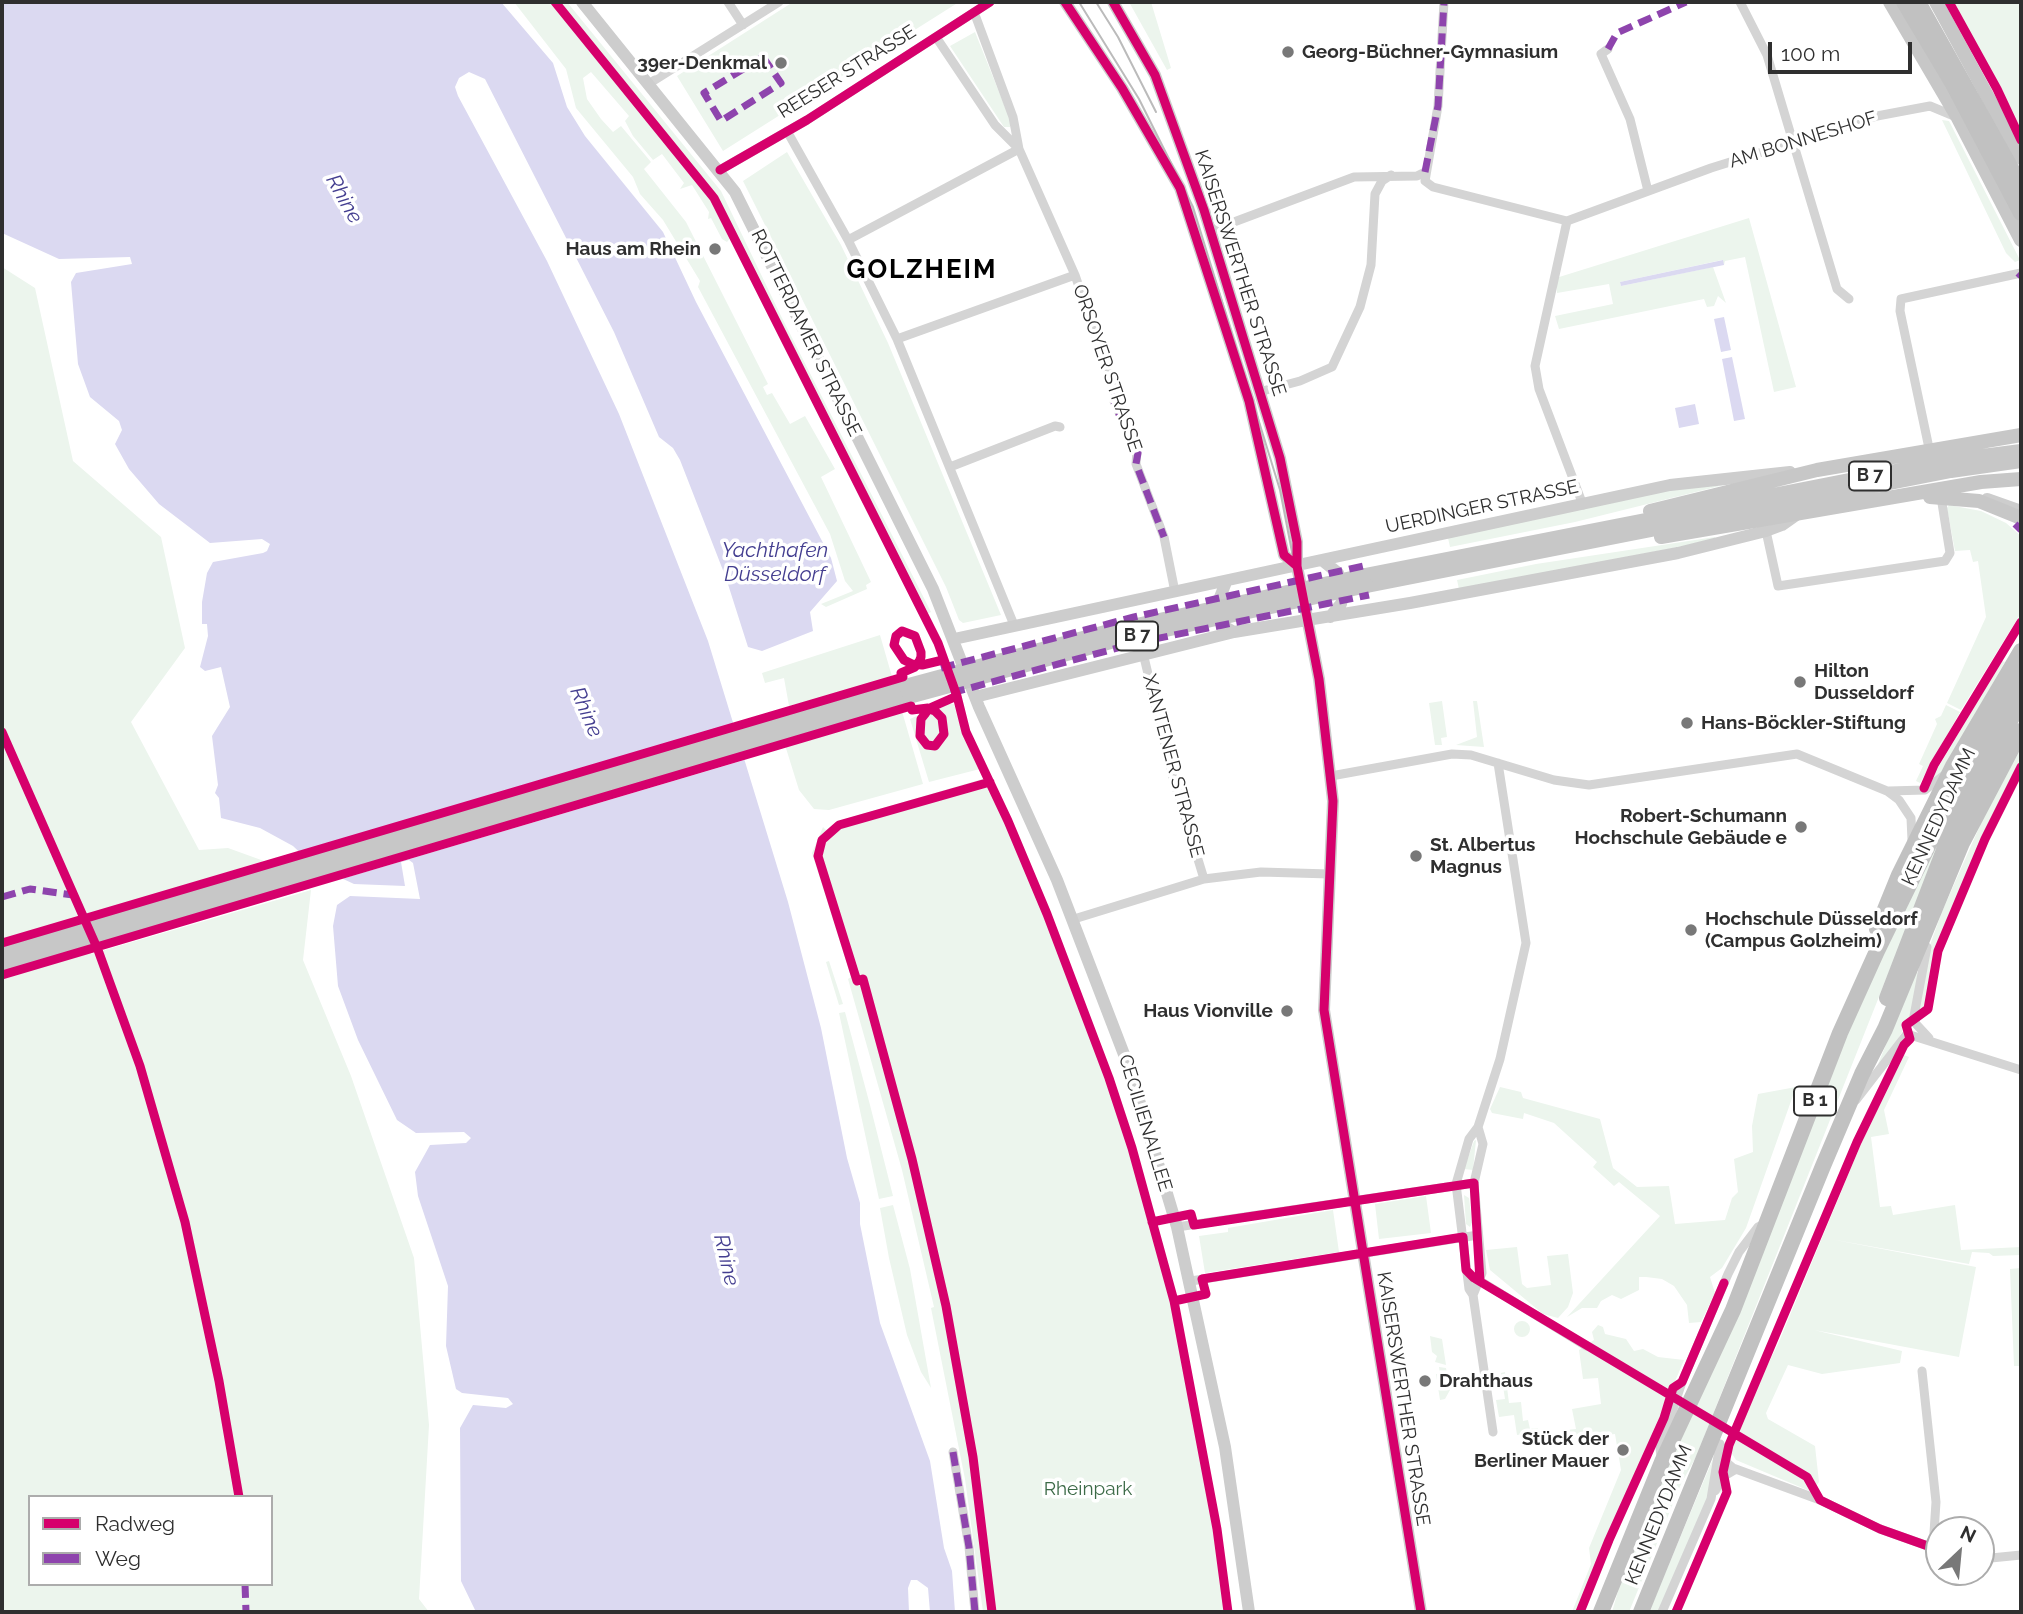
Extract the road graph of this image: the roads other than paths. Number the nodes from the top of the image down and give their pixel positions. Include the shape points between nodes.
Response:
1 (582, 2) edge
2 (728, 2) edge
3 (779, 2) edge
4 (990, 2) edge
5 (1065, 2) edge
6 (1113, 2) edge
7 (1444, 2) edge
8 (1740, 2) edge
9 (1890, 2) edge
10 (1904, 2) edge
11 (1917, 2) edge
12 (1936, 2) edge
13 (974, 12) junction
14 (743, 25) junction
15 (936, 37) junction
16 (1608, 49) dead end
17 (650, 83) junction
18 (1958, 118) junction
19 (787, 131) junction
20 (1794, 140) junction
21 (1020, 149) junction
22 (2021, 158) edge
23 (720, 170) junction
24 (1425, 172) junction
25 (1391, 175) junction
26 (2017, 186) edge
27 (1648, 191) junction
28 (2021, 213) edge
29 (1567, 221) junction
30 (1210, 231) junction
31 (848, 240) junction
32 (2021, 240) edge
33 (2021, 273) edge
34 (1075, 275) junction
35 (1849, 299) dead end
36 (897, 338) junction
37 (1259, 392) junction
38 (1060, 427) dead end
39 (2016, 433) edge
40 (1929, 448) junction
41 (2021, 451) edge
42 (2021, 461) edge
43 (950, 467) junction
44 (1817, 470) junction
45 (2021, 474) edge
46 (2002, 479) junction
47 (2021, 479) edge
48 (1946, 497) junction
49 (1880, 499) junction
50 (1583, 505) junction
51 (2021, 511) edge
52 (1799, 513) junction
53 (2021, 518) edge
54 (1592, 530) junction
55 (1766, 531) junction
56 (1618, 537) junction
57 (1322, 560) junction
58 (1297, 566) junction
59 (1366, 580) junction
60 (1226, 582) junction
61 (1175, 592) junction
62 (1330, 617) junction
63 (1307, 619) junction
64 (1014, 625) junction
65 (1234, 632) junction
66 (954, 639) junction
67 (2021, 651) edge
68 (1143, 653) junction
69 (2021, 678) edge
70 (975, 697) junction
71 (2021, 700) edge
72 (2021, 731) edge
73 (1498, 763) junction
74 (1953, 766) junction
75 (1331, 776) junction
76 (1887, 791) junction
77 (1912, 848) junction
78 (1330, 874) junction
79 (1203, 879) junction
80 (249, 886) junction
81 (1934, 911) junction
82 (1073, 919) junction
83 (2, 953) edge
84 (2, 965) edge
85 (1840, 1033) junction
86 (1933, 1042) junction
87 (2021, 1070) edge
88 (1862, 1074) junction
89 (1844, 1115) junction
90 (1478, 1127) junction
91 (1475, 1183) junction
92 (1456, 1184) junction
93 (1355, 1201) junction
94 (1177, 1227) junction
95 (1478, 1235) junction
96 (1463, 1237) junction
97 (1363, 1255) junction
98 (1466, 1270) junction
99 (1191, 1281) junction
100 (1480, 1281) junction
101 (1473, 1295) junction
102 (1586, 1346) dead end
103 (1923, 1371) dead end
104 (1493, 1432) dead end
105 (1718, 1439) junction
106 (953, 1452) dead end
107 (1736, 1469) junction
108 (1711, 1499) junction
109 (1936, 1516) edge
110 (1925, 1545) edge
111 (2021, 1556) edge
112 (1995, 1558) edge
113 (975, 1612) edge
114 (1249, 1612) edge
115 (1421, 1612) edge
116 (1601, 1612) edge
117 (1641, 1612) edge
118 (1662, 1612) edge

1 - 17 street, ROTTERDAMER STRASSE
2 - 14 street
3 - 14 street
4 - 13 street, REESER STRASSE
5 - 58 street, KAISERSWERTHER STRASSE via 1180,188 1249,401 1283,555
6 - 30 street, KAISERSWERTHER STRASSE via 1155,75
7 - 24 street via 1438,106
8 - 20 street via 1767,55
9 - 18 main road
10 - 26 highway
11 - 26 highway
12 - 22 main road
13 - 15 street, REESER STRASSE
13 - 21 street, ORSOYER STRASSE via 1013,117
14 - 17 street
15 - 19 street, REESER STRASSE
15 - 21 street, ORSOYER STRASSE via 996,125
16 - 27 street via 1601,54 1630,119
17 - 23 street, ROTTERDAMER STRASSE
18 - 20 street, AM BONNESHOF via 1937,107 1923,106
18 - 32 main road
19 - 23 street, REESER STRASSE
19 - 31 street
20 - 27 street, AM BONNESHOF
20 - 35 street via 1837,289
21 - 31 street
21 - 34 street, ORSOYER STRASSE
23 - 66 street, ROTTERDAMER STRASSE via 748,216 917,555
24 - 25 street
24 - 29 street via 1433,187
25 - 30 street via 1354,177
25 - 37 street via 1375,194 1371,265 1360,307 1332,368
26 - 28 highway
27 - 29 street, AM BONNESHOF
29 - 50 street via 1535,366 1539,389
30 - 37 street, KAISERSWERTHER STRASSE
31 - 36 street
33 - 40 street via 1901,299
34 - 36 street
34 - 61 street, ORSOYER STRASSE via 1117,398 1114,401 1138,453 1136,464 1164,537
36 - 43 street
37 - 58 street, KAISERSWERTHER STRASSE via 1283,470 1298,548
38 - 43 street
39 - 40 main road, UERDINGER STRASSE
40 - 44 main road, UERDINGER STRASSE
41 - 54 main road, B 7 via 1951,460
42 - 56 main road, B 7
43 - 64 street
44 - 50 street, UERDINGER STRASSE via 1696,480
44 - 54 main road via 1693,499
45 - 46 main road
46 - 47 main road
46 - 49 main road
48 - 49 main road
48 - 51 street via 1984,498
48 - 53 main road via 1979,501
48 - 55 street via 1950,553 1945,561 1778,586
49 - 52 main road
50 - 57 street, UERDINGER STRASSE
52 - 55 street
52 - 56 main road via 1663,537
54 - 59 main road, B 7
55 - 62 street via 1678,553
56 - 59 main road, B 7
57 - 58 street, UERDINGER STRASSE
57 - 62 street via 1338,573 1344,591 1341,604
58 - 60 street, UERDINGER STRASSE
58 - 63 street, KAISERSWERTHER STRASSE
59 - 80 main road, B 7, bridge via 907,692
60 - 61 street, UERDINGER STRASSE
60 - 65 street via 1219,600 1225,627
61 - 64 street, UERDINGER STRASSE
62 - 63 street
63 - 65 street
63 - 75 street, KAISERSWERTHER STRASSE
64 - 66 street, UERDINGER STRASSE
65 - 68 street
66 - 70 street, ROTTERDAMER STRASSE
67 - 74 highway, KENNEDYDAMM / B 1
68 - 70 street
68 - 79 street, XANTENER STRASSE
69 - 85 highway, KENNEDYDAMM via 1932,838
70 - 82 street, CECILIENALLEE
71 - 88 highway, KENNEDYDAMM via 1950,837
72 - 81 highway, KENNEDYDAMM / B 1 via 1975,814
73 - 75 street via 1452,754
73 - 76 street via 1589,785 1797,754
73 - 90 street via 1525,943 1501,1054
74 - 76 street via 1925,790
74 - 77 highway, KENNEDYDAMM / B 1
75 - 78 street, KAISERSWERTHER STRASSE
76 - 77 street via 1911,818
77 - 85 highway, KENNEDYDAMM / B 1 via 1846,1003
78 - 79 street via 1261,872
78 - 93 street, KAISERSWERTHER STRASSE via 1323,992
79 - 82 street
80 - 83 main road, B 7
80 - 84 main road, B 7
81 - 86 street via 1914,1016
81 - 88 highway, KENNEDYDAMM / B 1
82 - 94 street, CECILIENALLEE via 1129,1070
85 - 116 highway, KENNEDYDAMM / B 1 via 1734,1310 1662,1462
86 - 87 street
86 - 89 street via 1911,1033 1904,1036
88 - 89 highway, KENNEDYDAMM / B 1
89 - 105 highway, KENNEDYDAMM / B 1
90 - 91 street via 1483,1144
90 - 92 street via 1469,1139
91 - 92 street
91 - 95 street
92 - 93 street
92 - 96 street
93 - 94 street
93 - 97 street, KAISERSWERTHER STRASSE
94 - 99 street, CECILIENALLEE
95 - 96 street
95 - 100 street
96 - 97 street
96 - 98 street
97 - 99 street
97 - 115 street, KAISERSWERTHER STRASSE
98 - 100 street
98 - 101 street
99 - 114 street, CECILIENALLEE via 1225,1447
100 - 101 street
100 - 102 street
101 - 104 street
103 - 109 street
105 - 107 street via 1727,1463
105 - 108 street, KENNEDYDAMM
105 - 117 highway, KENNEDYDAMM / B 1
106 - 113 street
107 - 108 street via 1724,1476
107 - 110 street
108 - 118 street, KENNEDYDAMM
111 - 112 street

